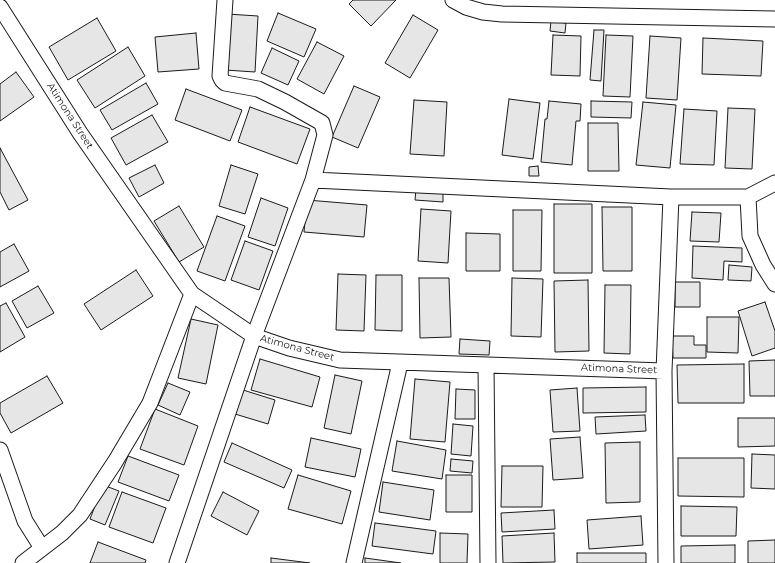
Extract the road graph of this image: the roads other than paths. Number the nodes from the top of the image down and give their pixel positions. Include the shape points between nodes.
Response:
1 (225, 0) edge
2 (453, 0) edge
3 (0, 7) edge
4 (775, 19) edge
5 (313, 180) junction
6 (775, 183) edge
7 (672, 196) junction
8 (748, 197) junction
9 (775, 284) edge
10 (192, 294) junction
11 (254, 336) junction
12 (400, 363) junction
13 (486, 365) junction
14 (664, 371) junction
15 (0, 450) edge
16 (42, 548) junction
17 (23, 563) edge
18 (177, 563) edge
19 (354, 563) edge
20 (488, 563) edge
21 (666, 563) edge

1 - 5 street via 220,76 225,83 258,89 322,123 325,135
2 - 4 street via 483,12 502,14
3 - 10 street, Atimona Street via 80,133
5 - 7 street
5 - 11 street
6 - 8 street
7 - 8 street
7 - 14 street
8 - 9 street via 750,236
10 - 11 street, Atimona Street
10 - 16 street via 150,402 80,515
11 - 12 street, Atimona Street via 289,348 340,360
11 - 18 street
12 - 13 street, Atimona Street
12 - 19 street
13 - 14 street, Atimona Street
13 - 20 street
14 - 21 street
15 - 16 street via 25,521
16 - 17 street

